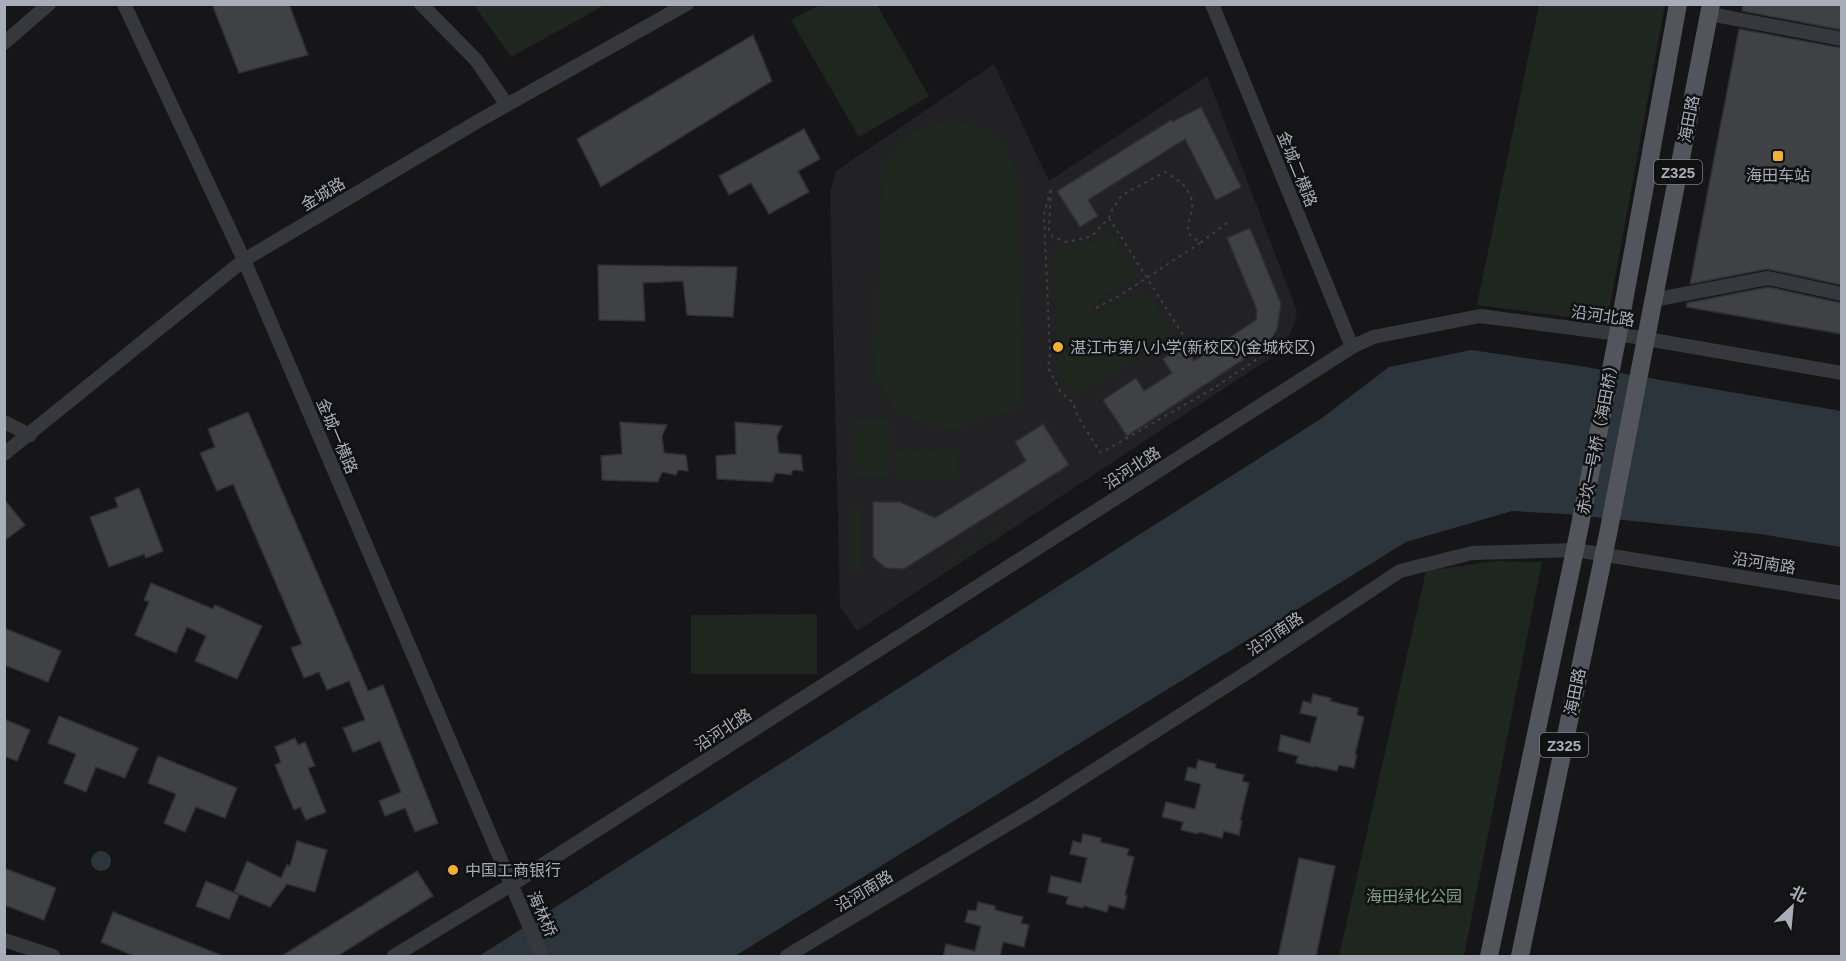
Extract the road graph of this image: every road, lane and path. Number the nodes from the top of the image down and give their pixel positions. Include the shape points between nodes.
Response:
1 (48, 4) edge
2 (124, 4) edge
3 (421, 4) edge
4 (687, 4) edge
5 (1212, 4) edge
6 (1678, 4) edge
7 (1710, 9) edge
8 (1842, 39) edge
9 (4, 43) edge
10 (507, 105) junction
11 (1109, 218) junction
12 (1227, 224) dead end
13 (1200, 243) junction
14 (244, 260) junction
15 (1842, 294) edge
16 (1653, 300) junction
17 (1096, 308) dead end
18 (1618, 334) junction
19 (1183, 335) dead end
20 (1646, 339) junction
21 (1352, 346) junction
22 (1275, 347) dead end
23 (1842, 373) edge
24 (4, 422) edge
25 (30, 435) junction
26 (4, 454) edge
27 (1608, 534) joint
28 (1576, 544) junction
29 (1604, 554) junction
30 (1842, 593) edge
31 (511, 885) junction
32 (4, 940) edge
33 (53, 957) edge
34 (394, 957) edge
35 (542, 957) edge
36 (787, 957) edge
37 (1489, 957) edge
38 (1520, 957) edge

1 - 9 street
2 - 14 street, 金城一横路
3 - 10 street via 476,60
4 - 10 street, 金城路
5 - 21 street, 金城二横路
6 - 18 main road, 海田路 / Z325
7 - 8 street
7 - 16 main road, 海田路 / Z325
10 - 14 street, 金城路
11 - 13 path via 1122,195 1165,172 1184,185 1193,201 1188,227
11 - 19 path
11 - 22 path via 1092,236 1067,242 1053,237 1049,230 1051,188 1044,215 1048,367 1100,452 1214,388
12 - 13 path
13 - 17 path
14 - 25 street, 金城路
14 - 31 street, 金城一横路
15 - 16 street via 1768,278
16 - 20 main road, 海田路 / Z325
18 - 20 street, 沿河北路
18 - 21 street, 沿河北路 via 1480,316 1373,337
18 - 28 main road, 赤坎一号桥（海田桥） / Z325
20 - 23 street, 沿河北路
20 - 27 main road, 赤坎一号桥（海田桥） / Z325
21 - 31 street, 沿河北路
24 - 25 street
25 - 26 street, 金城路
27 - 29 main road, 海田路 / Z325
28 - 29 street, 沿河南路
28 - 36 street, 沿河南路 via 1472,553 1400,571 1040,805
28 - 37 main road, 海田路 / Z325
29 - 30 street, 沿河南路
29 - 38 main road, 海田路 / Z325
31 - 34 street, 沿河北路
31 - 35 street, 海林桥
32 - 33 street

